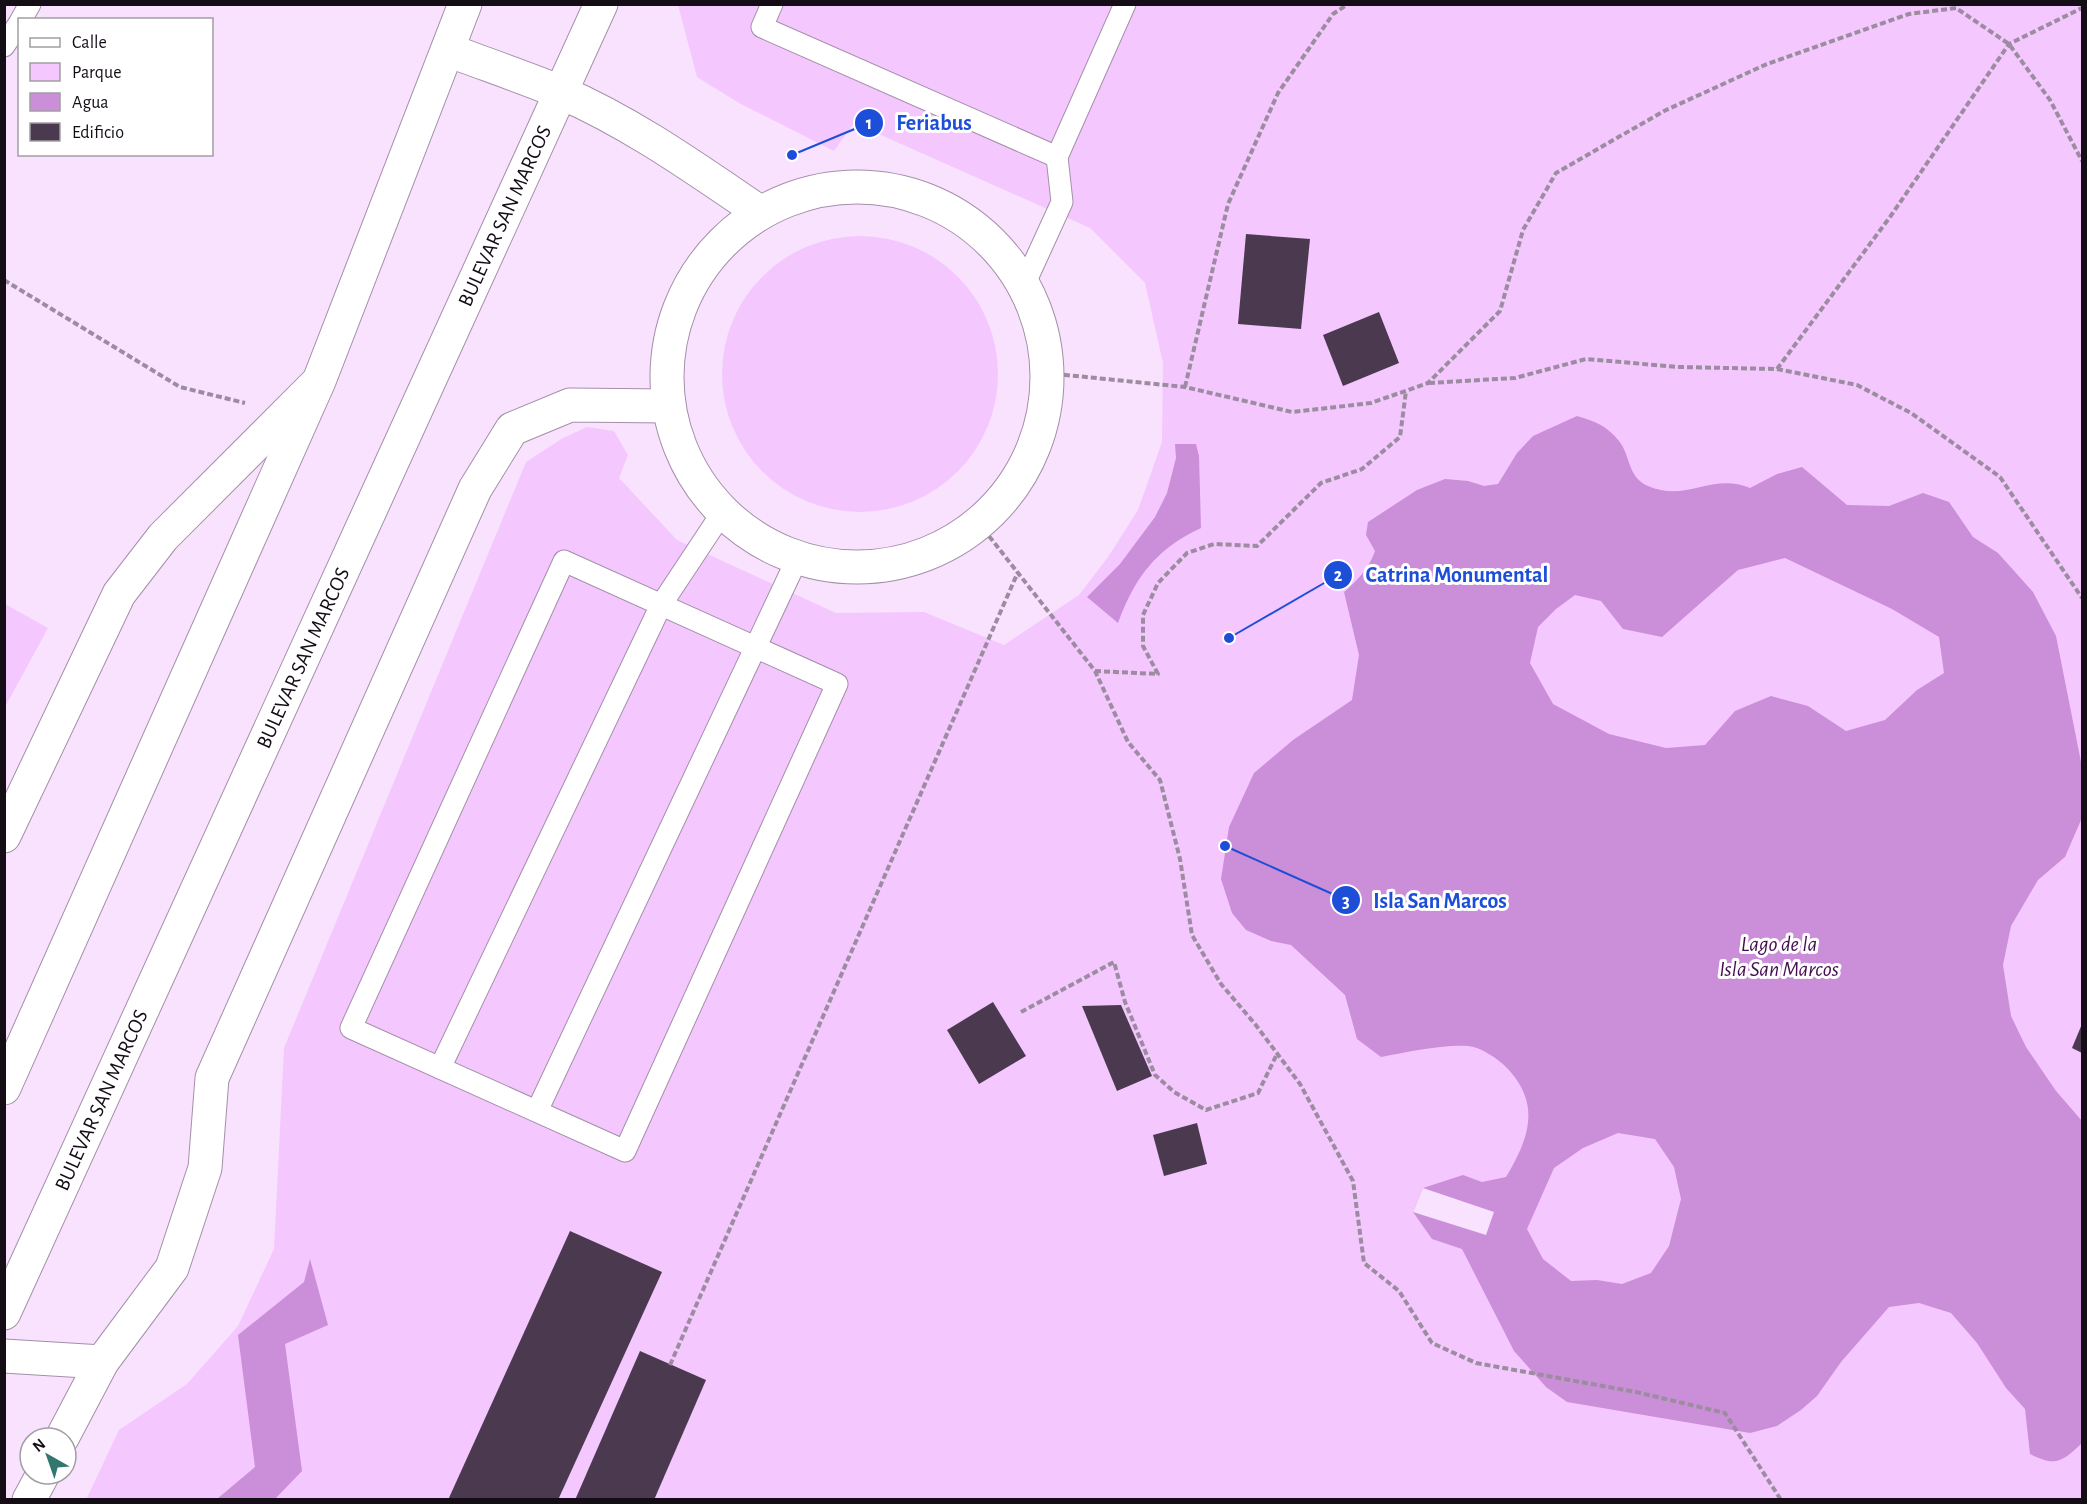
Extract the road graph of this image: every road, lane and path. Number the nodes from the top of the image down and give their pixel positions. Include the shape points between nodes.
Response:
1 (30, 4) edge
2 (465, 4) edge
3 (601, 4) edge
4 (772, 4) edge
5 (1125, 4) edge
6 (1348, 4) edge
7 (1951, 4) edge
8 (1956, 8) junction
9 (2082, 8) edge
10 (22, 18) edge
11 (18, 24) edge
12 (2009, 44) junction
13 (4, 46) edge
14 (448, 50) junction
15 (560, 93) junction
16 (1057, 157) junction
17 (2082, 161) edge
18 (761, 213) junction
19 (4, 280) edge
20 (1025, 283) junction
21 (1777, 369) junction
22 (1046, 373) junction
23 (319, 381) junction
24 (1428, 383) junction
25 (1185, 387) junction
26 (1406, 391) junction
27 (668, 406) junction
28 (286, 414) junction
29 (722, 513) junction
30 (978, 522) junction
31 (798, 557) junction
32 (1018, 572) junction
33 (2082, 598) edge
34 (661, 605) junction
35 (755, 647) junction
36 (1095, 671) junction
37 (4, 836) edge
38 (1021, 1012) dead end
39 (1278, 1053) junction
40 (440, 1068) junction
41 (4, 1088) edge
42 (537, 1111) junction
43 (4, 1313) edge
44 (4, 1356) edge
45 (102, 1362) junction
46 (670, 1365) dead end
47 (68, 1426) edge
48 (37, 1486) edge
49 (29, 1500) edge
50 (1781, 1500) edge

1 - 10 lane
2 - 14 street
3 - 15 street, BULEVAR SAN MARCOS
4 - 16 lane via 762,27
5 - 16 lane
6 - 25 path via 1333,14 1278,93 1228,204
7 - 8 path
8 - 12 path
8 - 24 path via 1909,14 1767,64 1664,111 1556,173 1523,230 1500,311
9 - 12 path
11 - 13 lane
12 - 17 path via 2050,100
12 - 21 path via 1890,217
14 - 15 street
14 - 23 street
15 - 18 street via 660,146
15 - 43 street, BULEVAR SAN MARCOS
16 - 20 lane via 1062,202
18 - 20 street via 817,190 878,187 937,203 987,236
18 - 27 street via 716,249 684,296 668,350
19 - 28 path via 180,387
20 - 22 street via 1046,340
21 - 24 path via 1678,367 1586,359 1515,378
21 - 33 path via 1857,385 1911,413 2000,477
22 - 25 path
22 - 30 street via 1047,401 1030,459 995,509
23 - 28 street
23 - 41 street
24 - 26 path
25 - 26 path via 1292,412 1371,403
26 - 36 path via 1401,437 1362,469 1321,483 1257,546 1214,544 1187,553 1158,583 1143,615 1143,646 1158,674
27 - 29 street via 686,464
27 - 45 street via 570,405 512,429 476,489 212,1078 205,1168 172,1268
28 - 37 street via 163,537 118,594
29 - 31 street via 771,549
29 - 34 lane
30 - 31 street via 947,546 889,566 829,567
30 - 32 path
31 - 35 lane
32 - 36 path
32 - 46 path
34 - 35 lane
34 - 40 lane
34 - 40 lane via 564,561 351,1028
35 - 42 lane
35 - 42 lane via 837,684 625,1151
36 - 39 path via 1128,742 1160,780 1180,859 1192,935 1221,984
38 - 39 path via 1114,962 1125,1002 1155,1075 1174,1092 1206,1110 1258,1093
39 - 50 path via 1300,1083 1353,1181 1364,1263 1399,1291 1431,1343 1476,1363 1636,1392 1725,1413
40 - 42 lane
44 - 45 street
45 - 47 street
48 - 49 street

